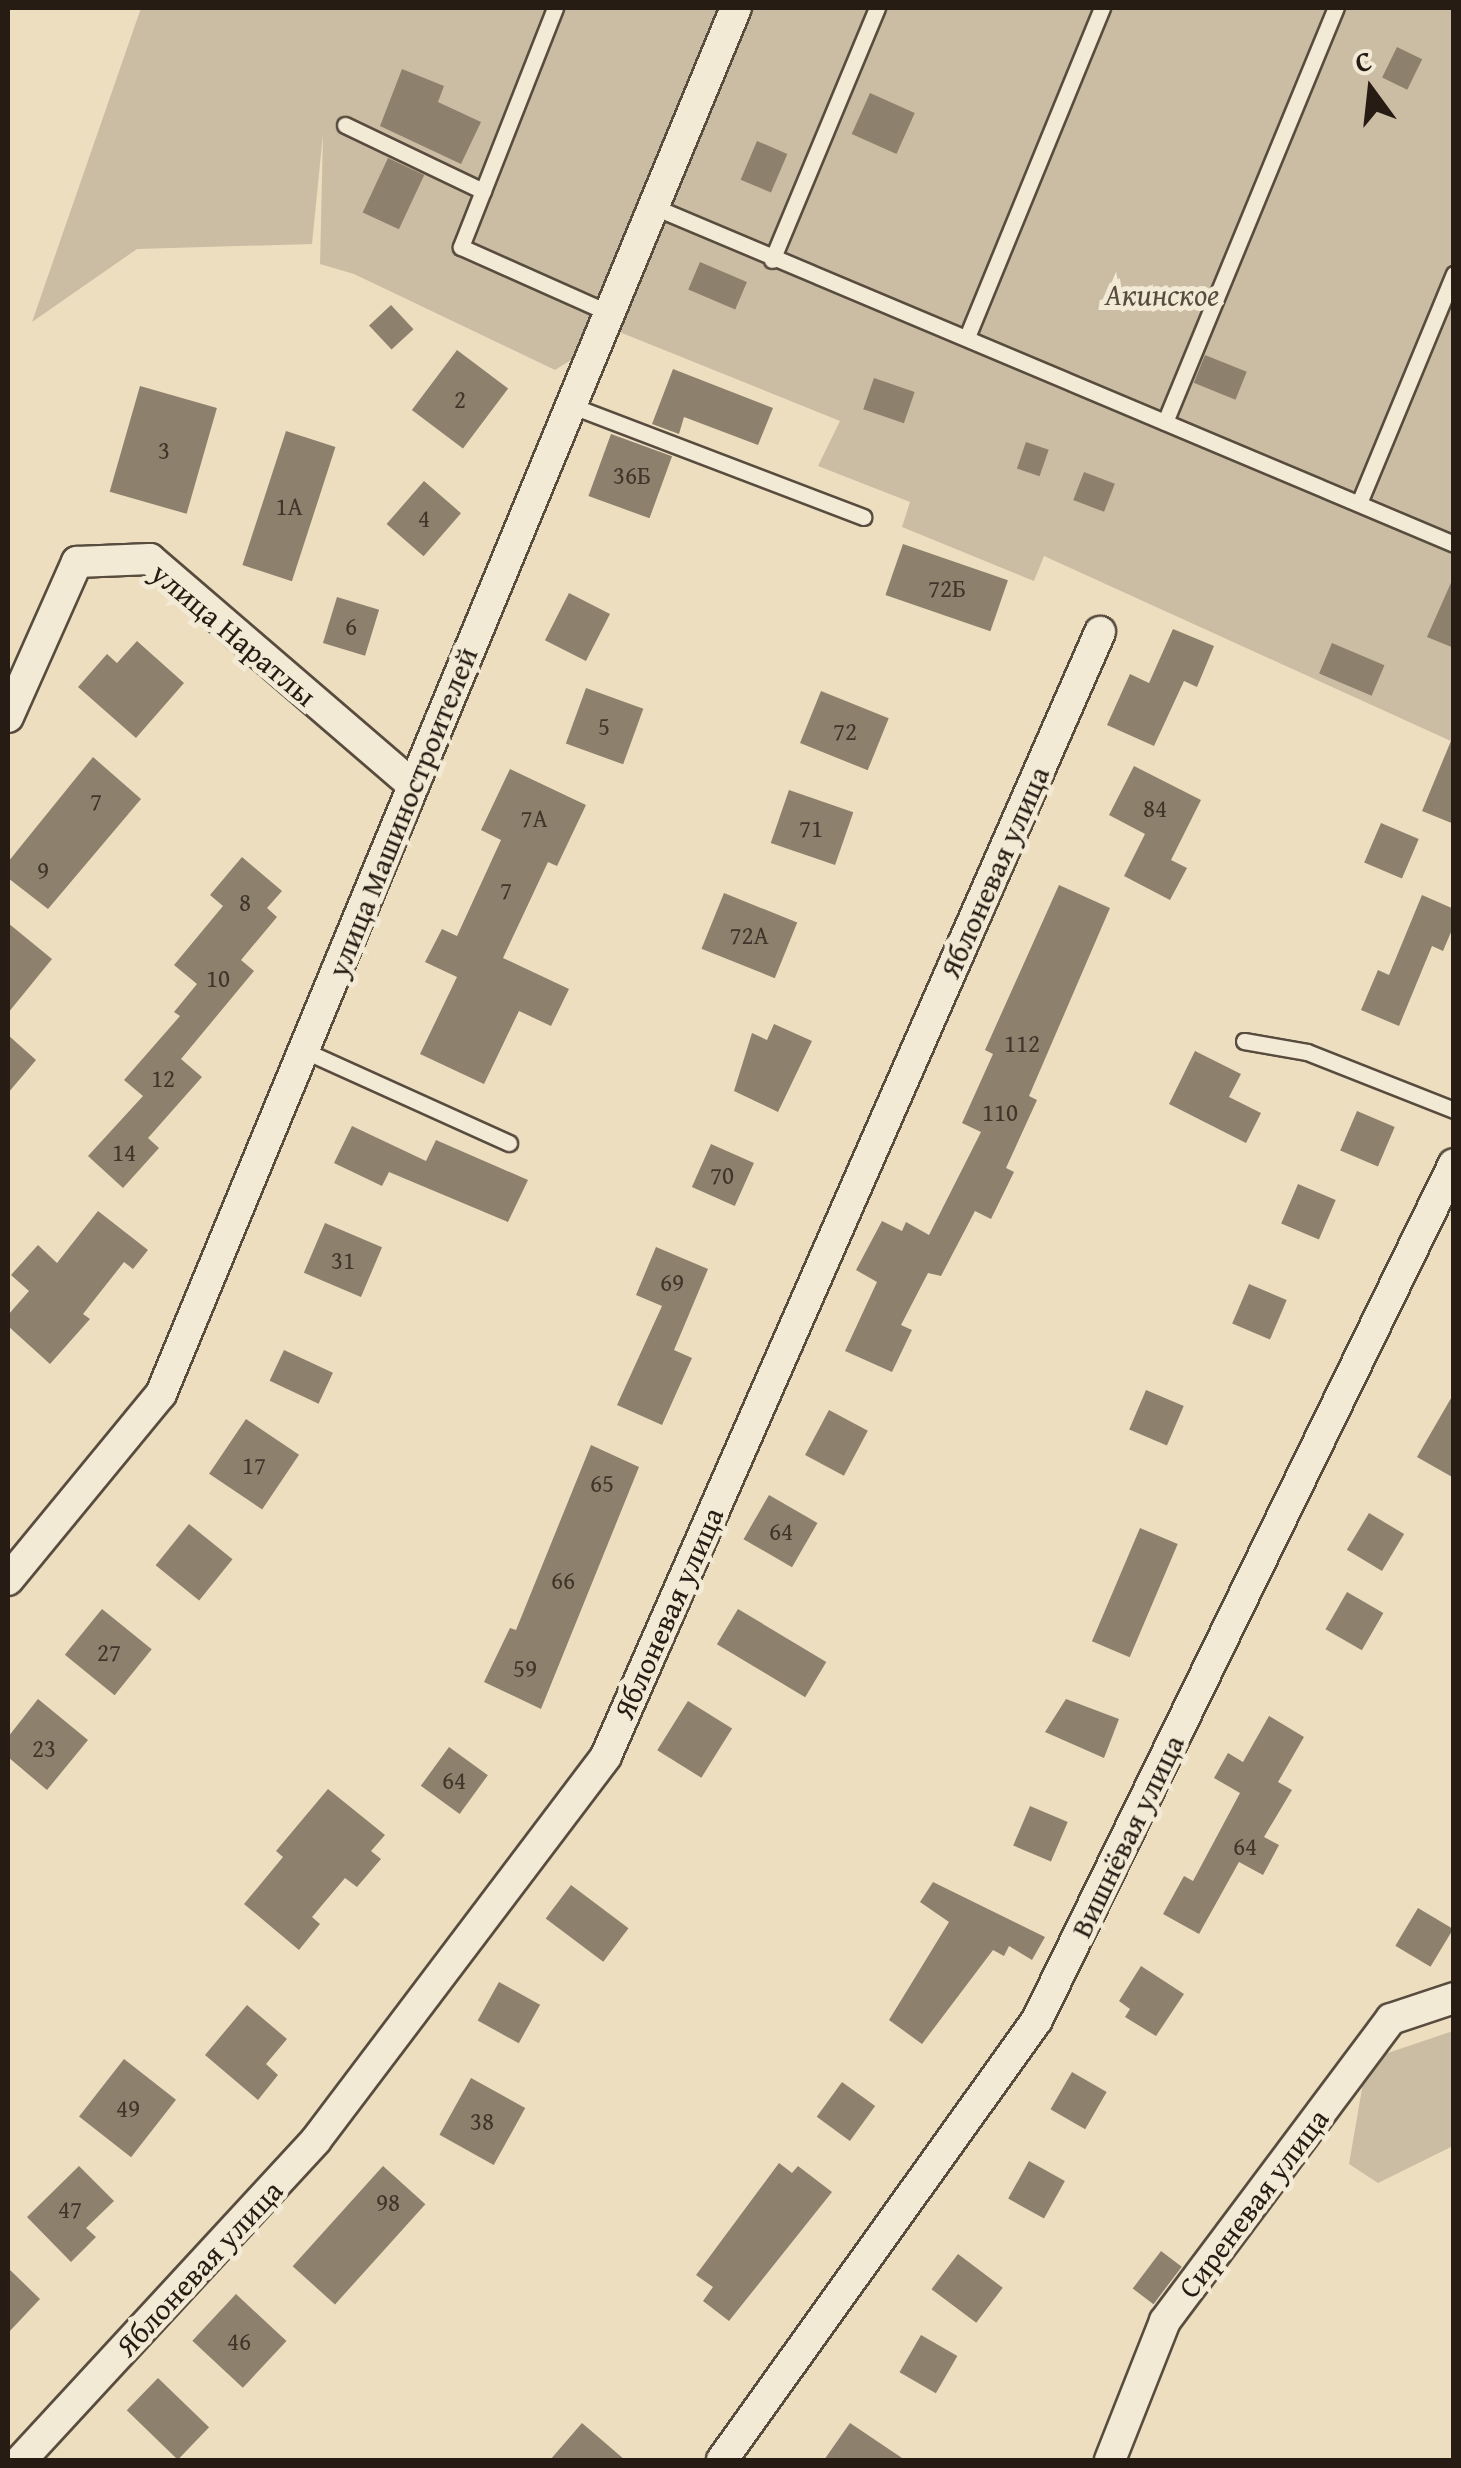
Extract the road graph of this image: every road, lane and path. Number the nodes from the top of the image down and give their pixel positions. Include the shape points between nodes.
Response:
1 (555, 8) edge
2 (736, 8) edge
3 (876, 8) edge
4 (1102, 8) edge
5 (1336, 8) edge
6 (345, 126) dead end
7 (483, 190) junction
8 (652, 206) junction
9 (772, 260) junction
10 (1454, 274) edge
11 (607, 312) junction
12 (967, 337) junction
13 (570, 405) junction
14 (1165, 422) junction
15 (1359, 502) junction
16 (862, 517) dead end
17 (1454, 544) edge
18 (1100, 632) dead end
19 (8, 717) edge
20 (413, 784) junction
21 (1244, 1041) dead end
22 (303, 1050) junction
23 (1454, 1110) edge
24 (509, 1143) dead end
25 (1454, 1164) edge
26 (8, 1580) edge
27 (1454, 1998) edge
28 (21, 2460) edge
29 (722, 2460) edge
30 (1110, 2460) edge

1 - 7 lane
2 - 8 street, улица Машиностроителей
3 - 9 lane
4 - 12 lane
5 - 14 lane
6 - 7 lane
7 - 11 lane via 461,247
8 - 9 lane
8 - 11 street, улица Машиностроителей
9 - 12 lane
10 - 15 lane
11 - 13 street, улица Машиностроителей
12 - 14 lane
13 - 16 lane
13 - 20 street, улица Машиностроителей
14 - 15 lane
15 - 17 lane
18 - 28 street, Яблоневая улица via 606,1756 316,2140
19 - 20 street, улица Наратлы via 77,562 150,559
20 - 22 street, улица Машиностроителей
21 - 23 lane via 1307,1052
22 - 24 lane
22 - 26 street, улица Машиностроителей via 161,1394
25 - 29 street, Вишнёвая улица via 1038,2020
27 - 30 street, Сиреневая улица via 1391,2019 1165,2322

